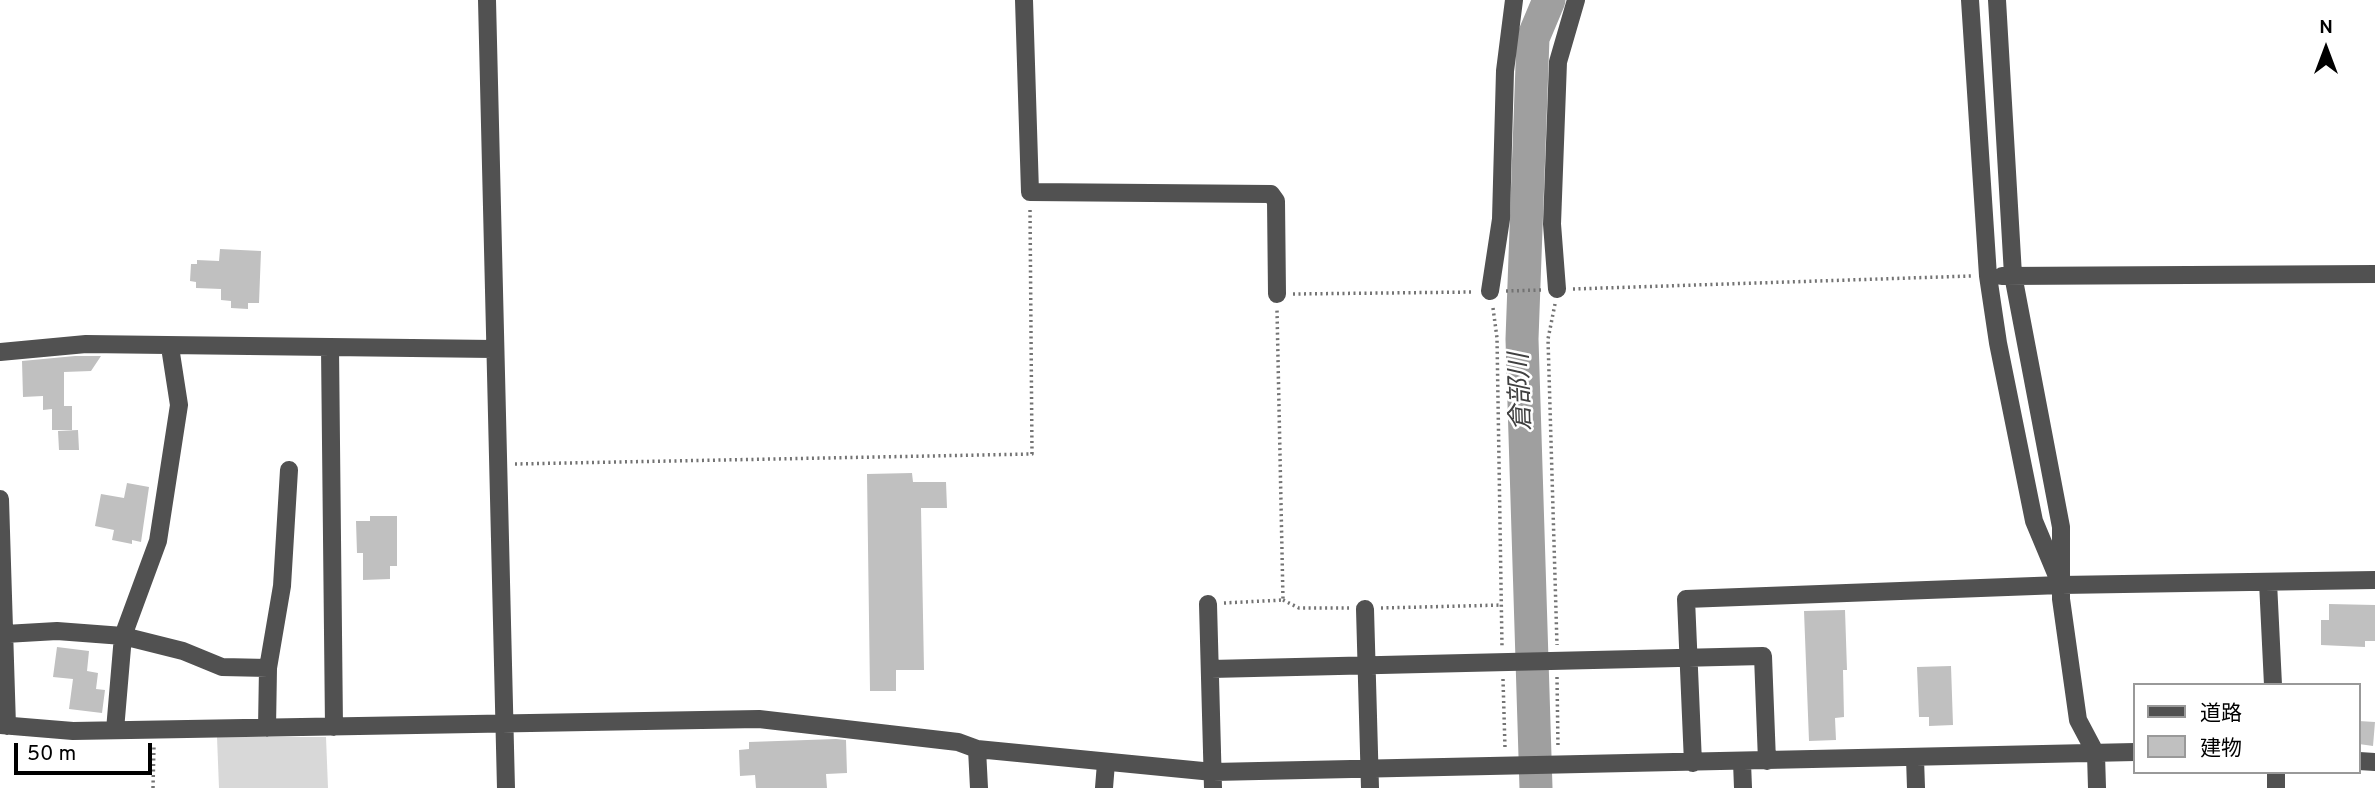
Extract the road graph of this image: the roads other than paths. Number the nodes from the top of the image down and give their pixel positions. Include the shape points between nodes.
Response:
1 (487, 0) edge
2 (1024, 0) edge
3 (1514, 0) edge
4 (1576, 0) edge
5 (1970, 0) edge
6 (1997, 0) edge
7 (2375, 274) edge
8 (2013, 275) junction
9 (1988, 276) junction
10 (1553, 289) road end
11 (1497, 291) road end
12 (1277, 294) road end
13 (170, 347) junction
14 (330, 348) junction
15 (493, 349) junction
16 (0, 352) edge
17 (289, 470) dead end
18 (0, 499) edge
19 (2375, 580) edge
20 (2268, 582) junction
21 (2061, 585) junction
22 (1208, 604) road end
23 (1365, 609) road end
24 (5, 634) junction
25 (123, 636) junction
26 (1687, 657) junction
27 (1368, 663) junction
28 (268, 668) junction
29 (1211, 669) junction
30 (2273, 683) edge
31 (503, 725) junction
32 (3, 726) edge
33 (334, 727) junction
34 (267, 728) junction
35 (115, 730) junction
36 (977, 749) junction
37 (2134, 752) edge
38 (2096, 754) junction
39 (1915, 758) junction
40 (1767, 761) junction
41 (1742, 762) junction
42 (1106, 763) junction
43 (1693, 763) junction
44 (1469, 769) junction
45 (1370, 779) edge
46 (1213, 780) edge
47 (506, 788) edge
48 (979, 788) edge
49 (1104, 788) edge
50 (1468, 788) edge
51 (1743, 788) edge
52 (1916, 788) edge
53 (2097, 788) edge

1 - 15 street
2 - 12 street via 1030,192 1271,194 1276,201
3 - 11 street via 1506,71
4 - 10 street via 1558,62
5 - 9 street
6 - 8 street
7 - 8 street
8 - 9 street
8 - 21 street via 2061,527
9 - 21 street via 2034,521
13 - 14 street
13 - 16 street via 86,344
13 - 25 street via 179,405 158,541
14 - 15 street
14 - 33 street
15 - 31 street
17 - 28 street via 282,586
18 - 24 street
19 - 20 street
20 - 21 street
20 - 30 street
21 - 26 street via 1686,598
21 - 38 street via 2078,720
22 - 29 street
23 - 27 street
24 - 25 street via 57,631
24 - 32 street
25 - 28 street via 183,651 222,667
25 - 35 street
26 - 27 street
26 - 40 street via 1763,656
26 - 43 street
27 - 29 street
27 - 45 street
28 - 34 street
29 - 46 street
31 - 33 street
31 - 36 street via 759,719 958,741
31 - 47 street
32 - 35 street
33 - 34 street
34 - 35 street
36 - 42 street
36 - 48 street
37 - 38 street
38 - 39 street
38 - 53 street
39 - 40 street
39 - 52 street
40 - 41 street
41 - 43 street
41 - 51 street
42 - 46 street
42 - 49 street
43 - 44 street
44 - 45 street
44 - 50 street
45 - 46 street

